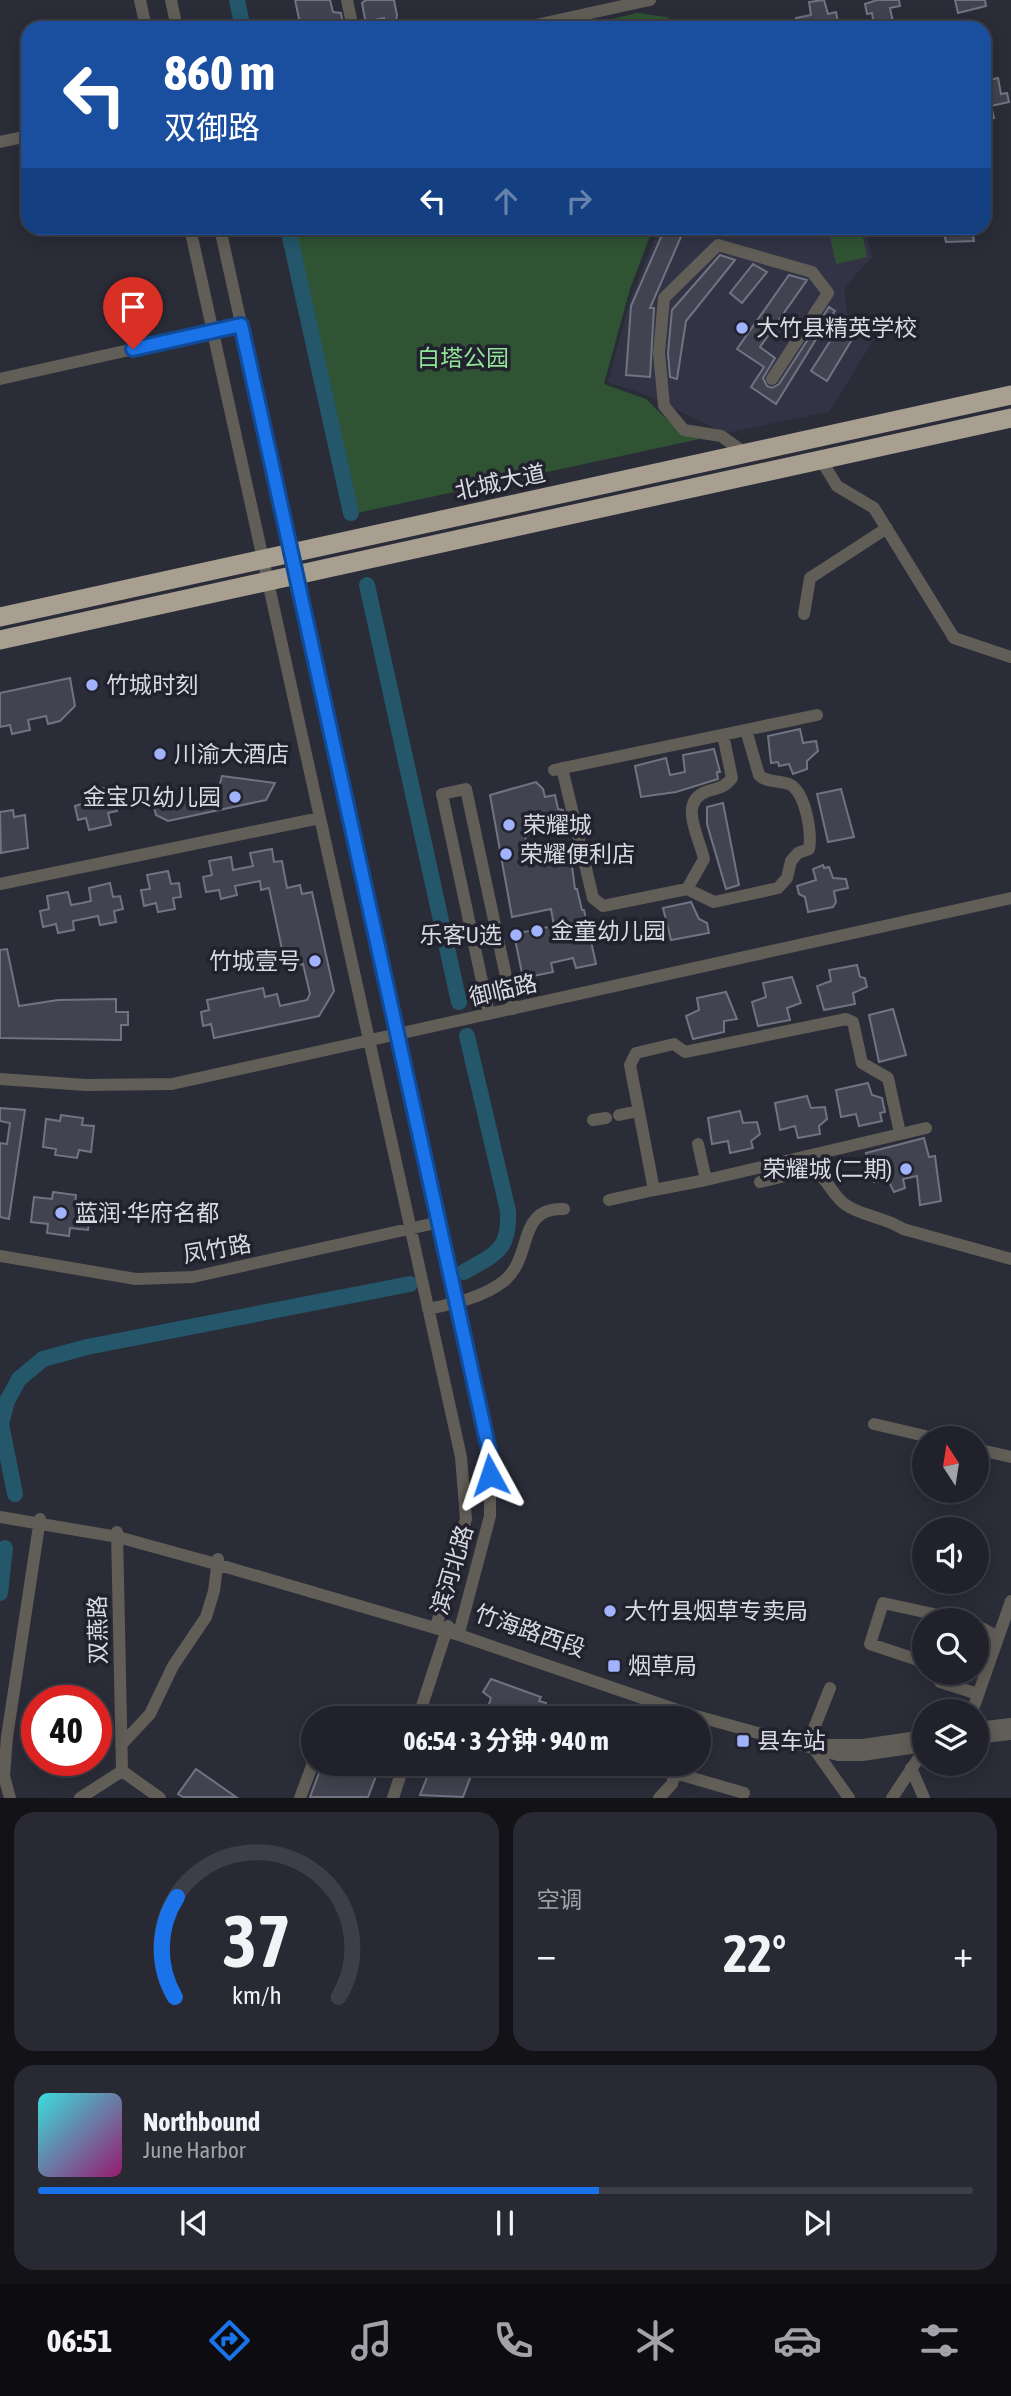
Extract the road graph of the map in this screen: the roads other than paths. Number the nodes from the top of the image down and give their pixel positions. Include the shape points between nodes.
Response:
1 (140, 0) edge
2 (171, 0) edge
3 (347, 0) edge
4 (650, 0) edge
5 (144, 21) edge
6 (176, 21) edge
7 (352, 21) edge
8 (554, 21) edge
9 (21, 138) edge
10 (0, 142) edge
11 (192, 235) edge
12 (222, 235) edge
13 (241, 325) junction
14 (213, 331) junction
15 (0, 379) edge
16 (772, 379) dead end
17 (1011, 395) edge
18 (1011, 418) edge
19 (745, 453) junction
20 (821, 460) junction
21 (887, 528) junction
22 (290, 553) junction
23 (263, 559) junction
24 (295, 575) junction
25 (267, 581) junction
26 (803, 614) dead end
27 (0, 617) edge
28 (0, 640) edge
29 (1011, 657) edge
30 (817, 715) dead end
31 (746, 730) junction
32 (723, 734) junction
33 (320, 818) junction
34 (0, 884) edge
35 (687, 890) junction
36 (1011, 898) edge
37 (495, 922) junction
38 (470, 927) junction
39 (513, 1009) junction
40 (487, 1015) junction
41 (398, 1035) junction
42 (369, 1041) junction
43 (0, 1079) edge
44 (638, 1111) junction
45 (606, 1118) dead end
46 (926, 1128) dead end
47 (900, 1133) junction
48 (698, 1144) dead end
49 (706, 1180) junction
50 (760, 1182) dead end
51 (654, 1190) junction
52 (609, 1200) dead end
53 (564, 1209) dead end
54 (440, 1222) junction
55 (411, 1229) junction
56 (0, 1256) edge
57 (1011, 1259) edge
58 (456, 1300) junction
59 (428, 1307) junction
60 (874, 1424) dead end
61 (912, 1433) edge
62 (989, 1452) edge
63 (1011, 1457) edge
64 (0, 1511) edge
65 (0, 1517) edge
66 (40, 1521) junction
67 (118, 1534) junction
68 (217, 1561) junction
69 (1011, 1601) edge
70 (912, 1609) edge
71 (1008, 1622) edge
72 (448, 1627) junction
73 (989, 1632) edge
74 (998, 1637) junction
75 (912, 1658) edge
76 (950, 1685) edge
77 (830, 1688) dead end
78 (978, 1694) junction
79 (976, 1699) edge
80 (422, 1706) edge
81 (669, 1706) edge
82 (711, 1719) edge
83 (1011, 1724) edge
84 (989, 1727) edge
85 (1011, 1734) edge
86 (912, 1737) edge
87 (989, 1737) edge
88 (121, 1745) junction
89 (813, 1745) junction
90 (912, 1749) edge
91 (911, 1768) joint
92 (122, 1771) junction
93 (308, 1776) edge
94 (400, 1776) edge
95 (674, 1776) edge
96 (696, 1776) edge
97 (744, 1793) dead end
98 (10, 1797) edge
99 (80, 1797) edge
100 (160, 1797) edge
101 (300, 1797) edge
102 (393, 1797) edge
103 (659, 1797) edge
104 (849, 1797) edge
105 (892, 1797) edge
106 (924, 1797) edge

1 - 5 street
2 - 6 street
3 - 7 street
4 - 8 street
9 - 10 street
11 - 14 street, 滨河北路
12 - 13 street, 滨河北路
13 - 14 street
13 - 22 street, 滨河北路
14 - 15 street
14 - 23 street, 滨河北路
16 - 19 street via 828,293 812,272 718,245 664,298 659,353 664,406 684,429 721,436
17 - 19 highway, 北城大道
18 - 20 highway, 北城大道
19 - 22 highway, 北城大道
20 - 21 street via 837,486 874,508
20 - 24 highway, 北城大道
21 - 26 street via 810,578
21 - 29 street via 954,638
22 - 23 highway, 北城大道
22 - 24 street, 滨河北路
23 - 25 street, 滨河北路
23 - 27 highway, 北城大道
24 - 25 highway, 北城大道
24 - 41 street, 滨河北路
25 - 28 highway, 北城大道
25 - 33 street, 滨河北路
30 - 31 street
31 - 32 street
31 - 35 street via 759,775 799,792 811,840 809,849 790,861 787,878 778,888 714,901
32 - 35 street via 732,778 726,786 699,794 691,802 704,859
32 - 35 street via 558,769 593,898 603,906
33 - 34 street
33 - 42 street, 滨河北路
36 - 39 street, 御临路
37 - 38 street
37 - 38 street via 466,789 442,794
37 - 39 street
38 - 40 street
39 - 40 street, 御临路
40 - 41 street, 御临路
41 - 42 street, 御临路
41 - 54 street, 滨河北路
42 - 43 street, 御临路 via 172,1084
42 - 55 street, 滨河北路
44 - 45 street
44 - 47 street via 631,1065 636,1053 674,1044 685,1052 846,1019 853,1022 862,1063 888,1078
44 - 51 street
46 - 47 street
47 - 49 street
48 - 49 street
49 - 51 street
50 - 57 street via 813,1169 856,1211
51 - 52 street
53 - 58 street via 536,1216 520,1261 506,1280
54 - 55 street, 凤竹路
54 - 58 street, 滨河北路
55 - 56 street, 凤竹路 via 192,1277 136,1279
55 - 59 street, 滨河北路
58 - 59 street
58 - 72 street, 滨河北路 via 490,1467 490,1516
59 - 72 street, 滨河北路 via 461,1457 466,1519
60 - 61 street
62 - 63 street
64 - 66 street, 竹海路西段
65 - 66 street, 竹海路西段
66 - 67 street, 竹海路西段
66 - 98 street via 7,1737 4,1776
67 - 68 street, 竹海路西段
67 - 88 street, 双燕路
68 - 72 street, 竹海路西段
68 - 88 street via 206,1617 173,1666 150,1714
69 - 71 street
70 - 75 street via 883,1603 870,1644
71 - 74 street
72 - 80 street
72 - 81 street, 竹海路西段
73 - 74 street
74 - 78 street
76 - 78 street
77 - 89 street
78 - 79 street
82 - 89 street, 竹海路西段
83 - 84 street
85 - 87 street
86 - 89 street, 竹海路西段 via 835,1747
88 - 92 street, 双燕路
89 - 90 street, 竹海路西段 via 838,1755
89 - 104 street
91 - 105 street
91 - 106 street
92 - 99 street
92 - 100 street
93 - 101 street
94 - 102 street
95 - 103 street
96 - 97 street

